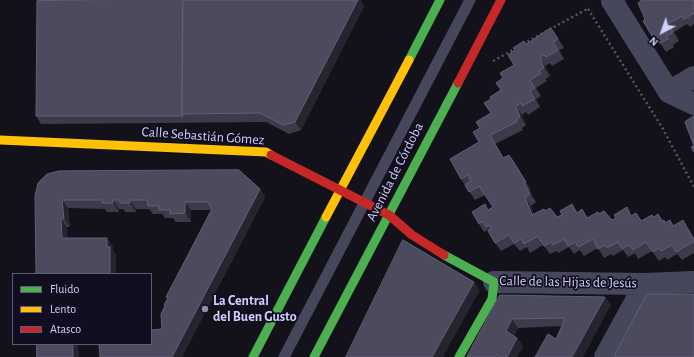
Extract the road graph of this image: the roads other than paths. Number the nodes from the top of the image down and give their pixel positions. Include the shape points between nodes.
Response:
1 (440, 0) edge
2 (470, 0) edge
3 (501, 0) edge
4 (614, 0) edge
5 (694, 77) edge
6 (669, 92) junction
7 (694, 104) edge
8 (0, 140) edge
9 (341, 190) junction
10 (364, 202) junction
11 (389, 215) junction
12 (494, 282) junction
13 (694, 282) edge
14 (645, 284) junction
15 (253, 357) edge
16 (284, 357) edge
17 (314, 357) edge
18 (460, 357) edge
19 (605, 357) edge

1 - 9 main road
2 - 10 lane, Avenida de Córdoba
3 - 11 main road, Avenida de Córdoba
4 - 6 street via 612,1
5 - 6 street
6 - 7 street
8 - 9 main road, Calle Sebastián Gómez via 266,152
9 - 10 main road, Calle Sebastián Gómez
9 - 15 main road
10 - 11 main road, Calle Sebastián Gómez
10 - 16 lane, Avenida de Córdoba
11 - 12 main road, Calle de las Hijas de Jesús via 400,228
11 - 17 main road, Avenida de Córdoba
12 - 14 street, Calle de las Hijas de Jesús
12 - 18 main road via 492,299
13 - 14 street, Calle de las Hijas de Jesús
14 - 19 street

